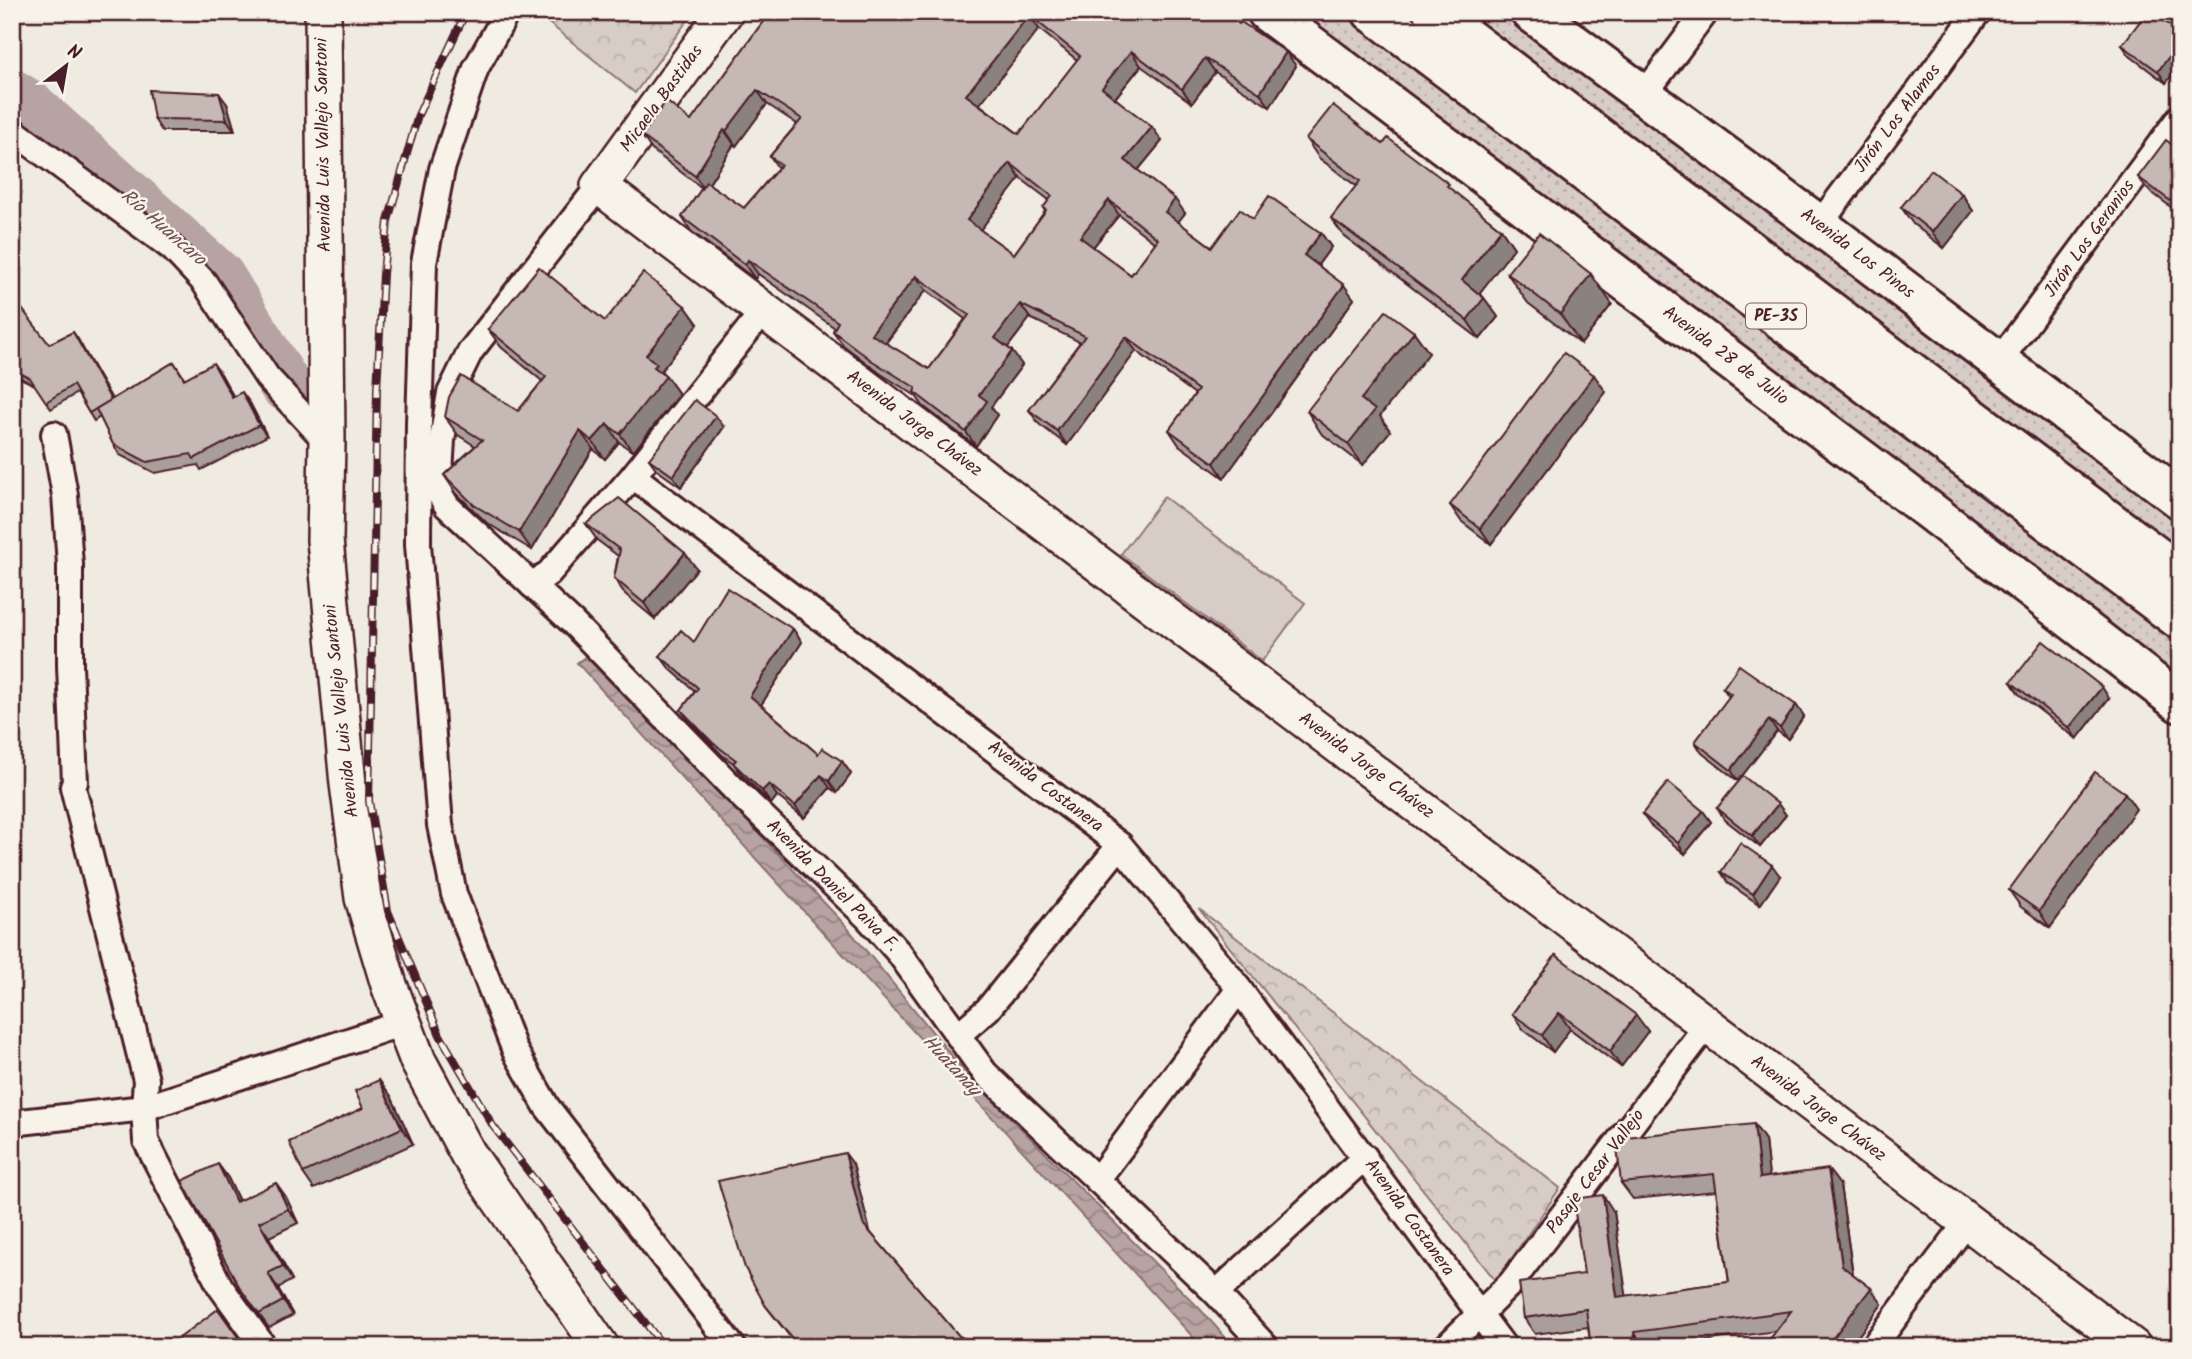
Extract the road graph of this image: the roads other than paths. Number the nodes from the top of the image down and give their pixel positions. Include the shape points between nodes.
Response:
1 (323, 12) edge
2 (507, 12) edge
3 (725, 12) edge
4 (1267, 12) edge
5 (1372, 12) edge
6 (1433, 12) edge
7 (1531, 12) edge
8 (1706, 12) edge
9 (1978, 12) edge
10 (2170, 12) edge
11 (2180, 20) edge
12 (1643, 96) junction
13 (2180, 117) edge
14 (12, 130) edge
15 (599, 186) junction
16 (1819, 225) junction
17 (764, 310) junction
18 (1999, 361) junction
19 (54, 434) dead end
20 (419, 438) junction
21 (327, 442) junction
22 (633, 476) junction
23 (2180, 499) edge
24 (447, 506) junction
25 (2180, 574) edge
26 (532, 585) junction
27 (2180, 620) edge
28 (2180, 703) edge
29 (1120, 845) junction
30 (1239, 989) junction
31 (403, 1023) junction
32 (1707, 1026) junction
33 (958, 1035) junction
34 (144, 1108) junction
35 (12, 1123) edge
36 (1365, 1157) junction
37 (1097, 1180) junction
38 (1968, 1222) junction
39 (1216, 1293) junction
40 (1479, 1314) junction
41 (264, 1347) edge
42 (601, 1347) edge
43 (733, 1347) edge
44 (1266, 1347) edge
45 (1446, 1347) edge
46 (1504, 1347) edge
47 (1872, 1347) edge
48 (2133, 1347) edge

1 - 21 street, Avenida Luis Vallejo Santoni
2 - 20 street via 476,68 442,169 424,263
3 - 15 street, Micaela Bastidas
4 - 28 main road, Avenida 28 de Julio
5 - 27 main road, PE-3S
6 - 25 main road, PE-3S
7 - 12 main road, Avenida Los Pinos
8 - 12 street
9 - 16 street, Jirón Los Alamos
10 - 11 street
12 - 16 main road, Avenida Los Pinos
13 - 18 street, Jirón Los Geranios
14 - 21 street via 172,248 204,282 267,377
15 - 17 street, Avenida Jorge Chávez
15 - 24 street via 470,352 450,393 440,473
16 - 18 main road, Avenida Los Pinos
17 - 22 street
17 - 32 street, Avenida Jorge Chávez
18 - 23 main road, Avenida Los Pinos
19 - 34 street via 65,495 70,565 73,787 146,1080
20 - 24 street, Avenida Daniel Paiva F. via 432,481
20 - 43 street via 418,544 440,825 454,894 515,1051 547,1107
21 - 31 street, Avenida Luis Vallejo Santoni via 325,540 348,784 363,898
22 - 26 street via 549,573
22 - 29 street, Avenida Costanera
24 - 26 street, Avenida Daniel Paiva F.
26 - 33 street, Avenida Daniel Paiva F. via 868,918
29 - 30 street, Avenida Costanera
29 - 33 street via 988,1009
30 - 36 street, Avenida Costanera
30 - 37 street
31 - 34 street
31 - 42 street, Avenida Luis Vallejo Santoni via 468,1154
32 - 38 street, Avenida Jorge Chávez
32 - 40 street, Pasaje Cesar Vallejo via 1511,1283
33 - 37 street, Avenida Daniel Paiva F. via 985,1073
34 - 35 street
34 - 41 street via 146,1141 220,1286
36 - 39 street
36 - 40 street, Avenida Costanera
37 - 39 street, Avenida Daniel Paiva F.
38 - 47 street
38 - 48 street, Avenida Jorge Chávez
39 - 44 street, Avenida Daniel Paiva F.
40 - 45 street, Pasaje Cesar Vallejo
40 - 46 street, Avenida Costanera

